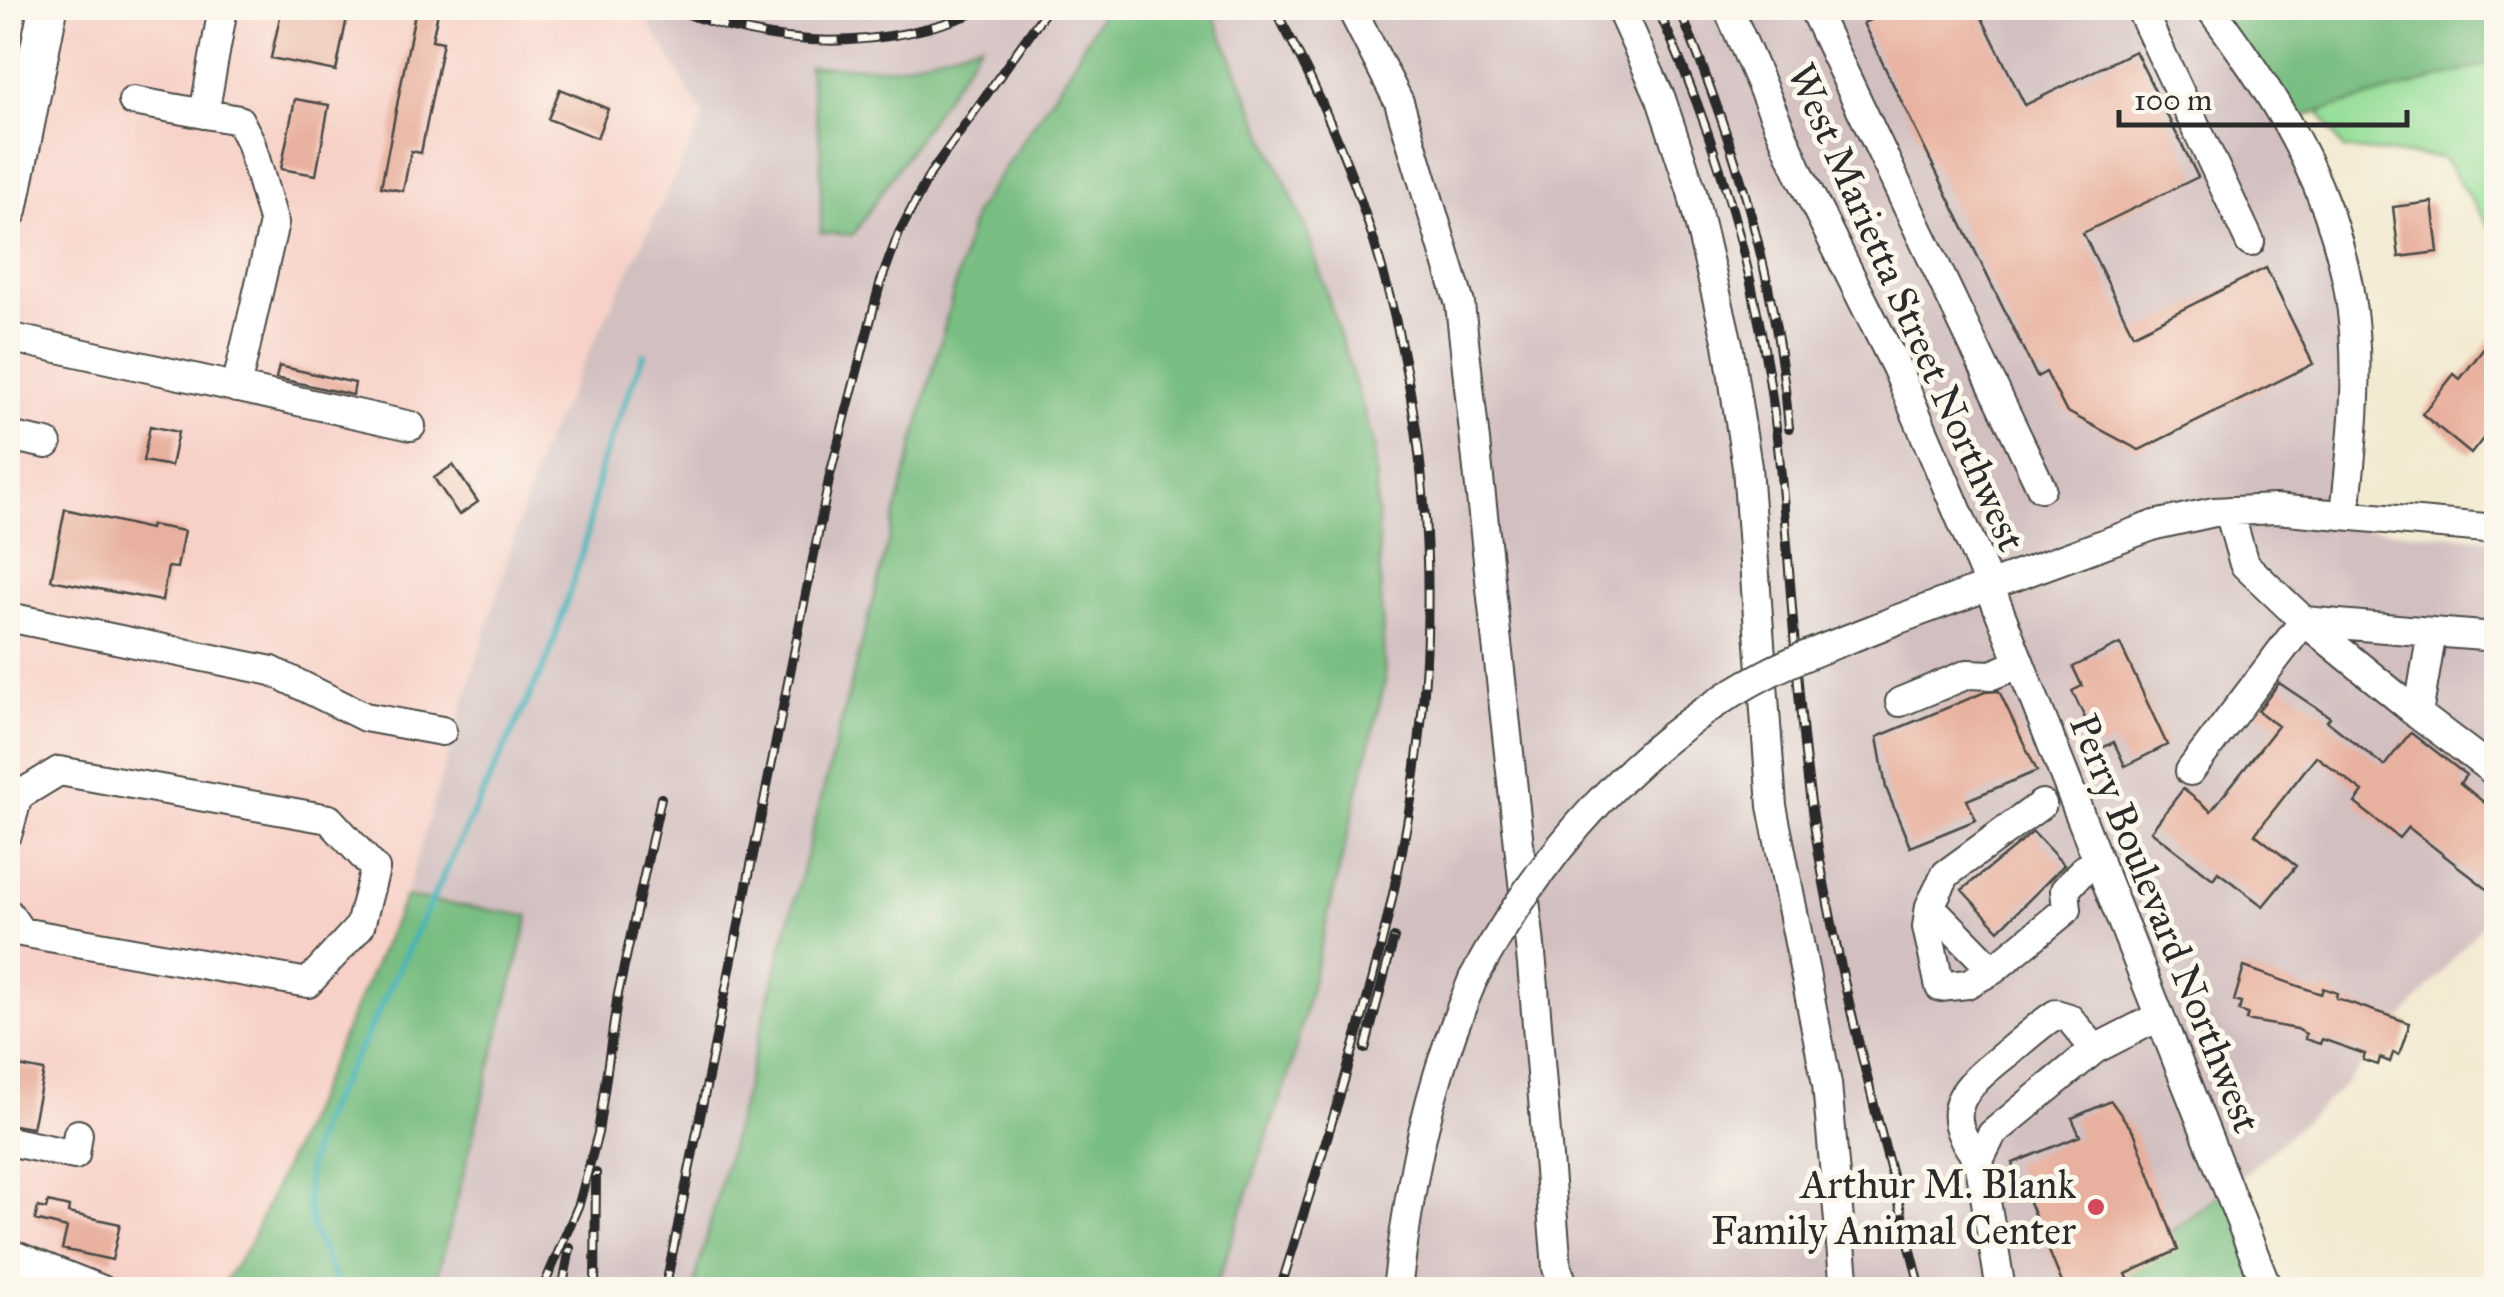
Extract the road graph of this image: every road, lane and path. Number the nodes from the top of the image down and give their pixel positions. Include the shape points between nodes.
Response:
1 (22, 8) edge
2 (48, 8) edge
3 (222, 8) edge
4 (1351, 8) edge
5 (1620, 8) edge
6 (1728, 8) edge
7 (1814, 8) edge
8 (2140, 8) edge
9 (2210, 8) edge
10 (8, 81) edge
11 (134, 102) dead end
12 (204, 114) junction
13 (8, 210) edge
14 (2250, 242) dead end
15 (8, 337) edge
16 (236, 388) junction
17 (411, 426) dead end
18 (8, 436) edge
19 (47, 444) dead end
20 (2041, 487) dead end
21 (2230, 512) junction
22 (2346, 514) junction
23 (2496, 530) edge
24 (1989, 585) junction
25 (8, 617) edge
26 (2304, 621) junction
27 (2432, 632) junction
28 (2496, 637) edge
29 (2020, 663) junction
30 (1900, 702) dead end
31 (2418, 714) junction
32 (442, 730) dead end
33 (2190, 771) dead end
34 (2496, 773) edge
35 (2042, 804) dead end
36 (8, 832) edge
37 (2099, 862) junction
38 (1930, 906) junction
39 (8, 912) edge
40 (1992, 970) junction
41 (2160, 1016) junction
42 (2095, 1049) junction
43 (78, 1134) dead end
44 (8, 1142) edge
45 (1979, 1160) junction
46 (8, 1254) edge
47 (102, 1290) edge
48 (1397, 1290) edge
49 (1566, 1290) edge
50 (1845, 1290) edge
51 (2001, 1290) edge
52 (2268, 1290) edge

1 - 10 main road
2 - 13 main road
3 - 12 street
4 - 49 street via 1399,102 1460,304 1532,964 1556,1268
5 - 50 street via 1692,192 1728,344 1750,503 1772,806 1827,1084
6 - 24 street, West Marietta Street Northwest via 1801,177 1896,367
7 - 20 street
8 - 14 street
9 - 22 street via 2298,136 2344,261 2356,402
11 - 12 street
12 - 16 street via 239,120 274,222
15 - 16 street
16 - 17 street
18 - 19 street
21 - 22 street
21 - 24 street via 2156,525
21 - 26 street via 2244,564
22 - 23 street
24 - 29 street, Perry Boulevard Northwest
24 - 48 street, bridge via 1768,673 1695,719 1612,787 1550,858 1508,917 1445,1046 1424,1114
25 - 32 street via 272,672 365,717
26 - 27 street
26 - 31 street
26 - 33 street
27 - 28 street
27 - 31 street
29 - 30 street via 1992,675 1968,674
29 - 37 street, Perry Boulevard Northwest
31 - 34 street
35 - 38 street via 1946,874
36 - 39 street via 18,796 59,771 330,819 375,869 360,926 308,983 21,932
37 - 40 street via 2065,890 2067,910
37 - 41 street, Perry Boulevard Northwest
38 - 40 street
38 - 40 street via 1927,927 1940,987 1967,984
41 - 42 street
41 - 52 street, Perry Boulevard Northwest
42 - 45 street via 1992,1134
42 - 45 street via 2069,1018 2056,1014 1965,1086 1958,1109 1964,1142
43 - 44 street via 75,1155
45 - 51 street
46 - 47 street

